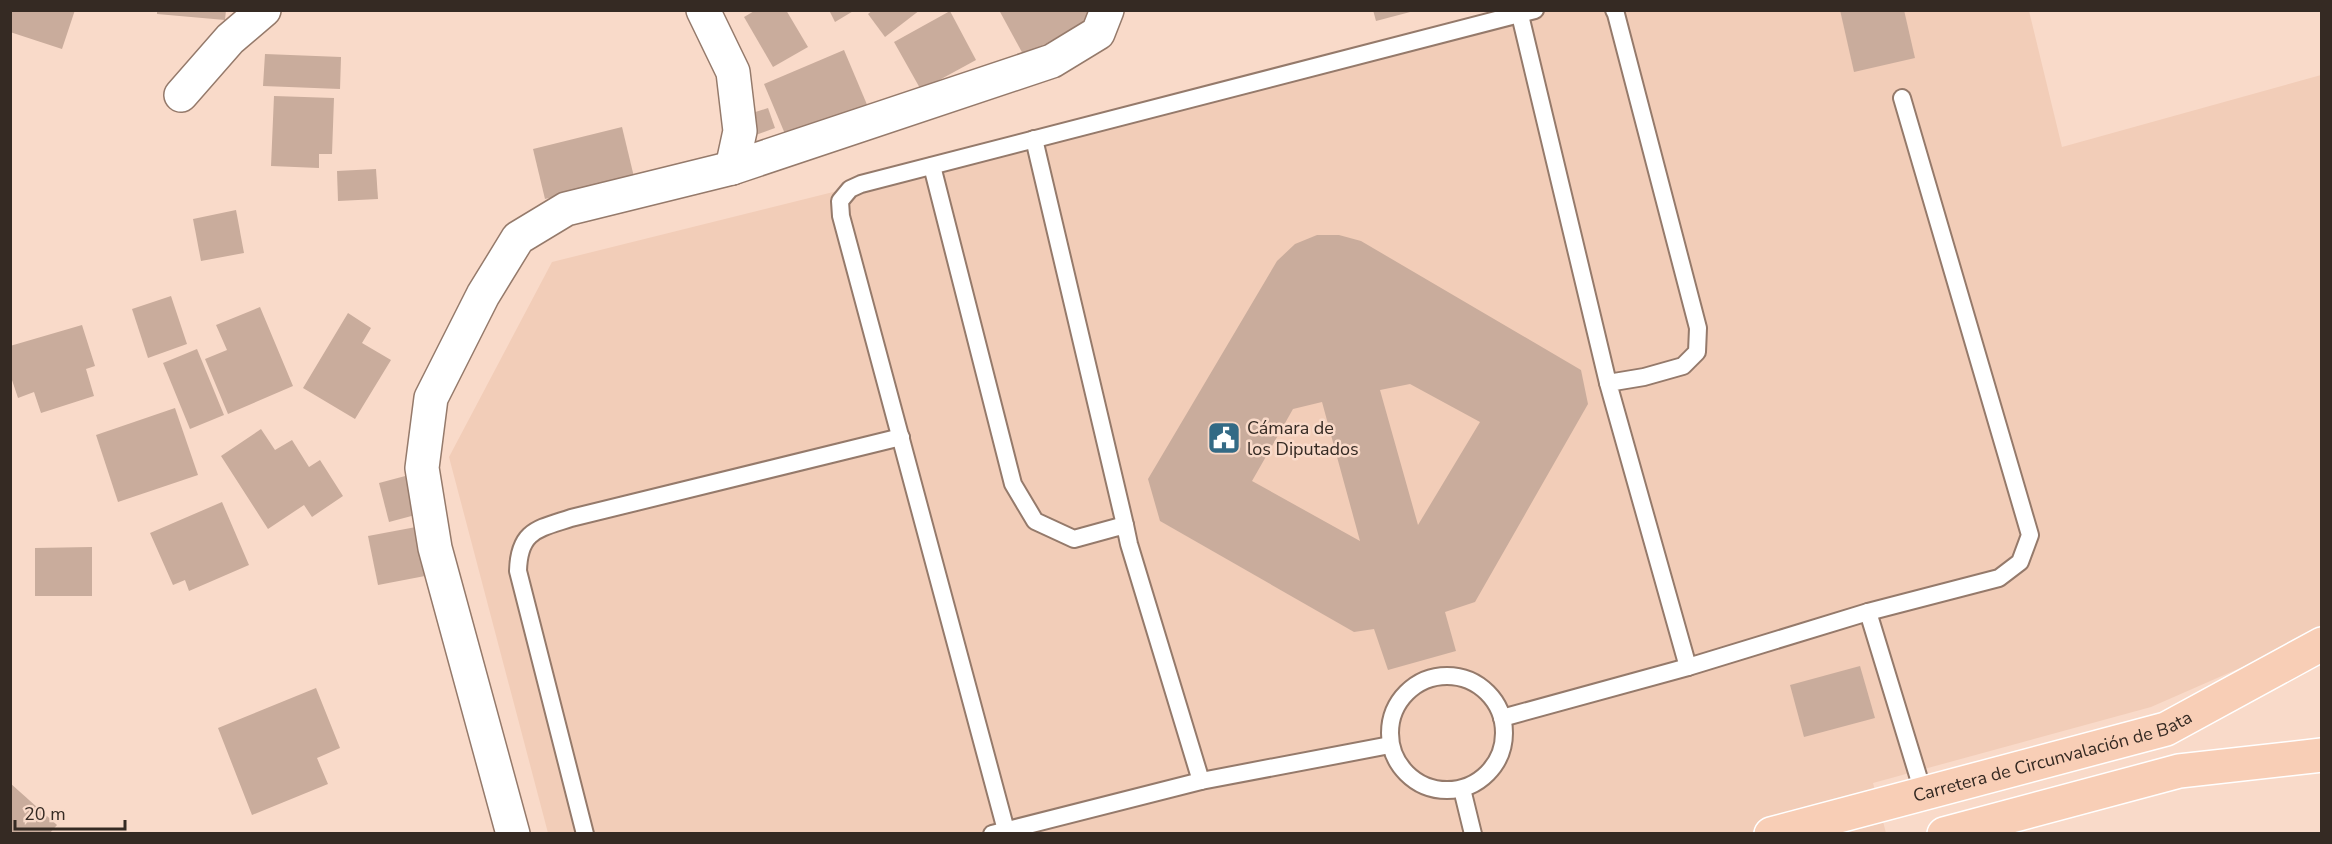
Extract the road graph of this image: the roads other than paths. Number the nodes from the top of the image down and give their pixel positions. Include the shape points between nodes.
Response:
1 (264, 10) edge
2 (703, 10) edge
3 (1107, 10) edge
4 (1614, 10) edge
5 (1528, 13) edge
6 (181, 95) dead end
7 (1902, 98) dead end
8 (1034, 139) junction
9 (932, 166) junction
10 (732, 168) junction
11 (1608, 383) junction
12 (901, 437) junction
13 (1125, 525) junction
14 (1868, 612) junction
15 (2322, 644) edge
16 (1688, 667) junction
17 (1503, 718) junction
18 (1390, 745) junction
19 (2322, 755) edge
20 (1201, 781) junction
21 (1462, 789) junction
22 (1923, 792) junction
23 (1002, 832) edge
24 (513, 834) edge
25 (585, 834) edge
26 (1473, 834) edge
27 (1772, 834) edge
28 (1944, 834) edge

1 - 6 street via 230,39
2 - 10 street via 734,72 740,132
3 - 10 street via 1098,33 1052,61
4 - 11 lane via 1698,328 1698,352 1683,366
5 - 8 lane
5 - 11 lane
7 - 14 lane via 2030,535 2020,562 1999,578
8 - 9 lane
8 - 13 lane
9 - 12 lane via 861,184 850,189 840,201
9 - 13 lane via 1013,484 1035,521 1074,539
10 - 24 street via 566,209 518,237 483,295 431,398 422,468 435,548
11 - 16 lane
12 - 23 lane
12 - 25 lane via 532,531 519,552 518,571
13 - 20 lane
14 - 16 lane
14 - 22 lane
15 - 22 main road, Carretera de Circunvalación de Bata via 2166,729
16 - 17 lane
17 - 18 lane via 1494,700 1463,678 1443,676 1424,680 1396,706
17 - 21 lane via 1504,736 1496,762 1478,781
18 - 20 lane
18 - 21 lane via 1408,777 1425,787 1443,791
19 - 28 main road via 2179,771
20 - 23 lane
21 - 26 lane
22 - 27 main road, Carretera de Circunvalación de Bata

